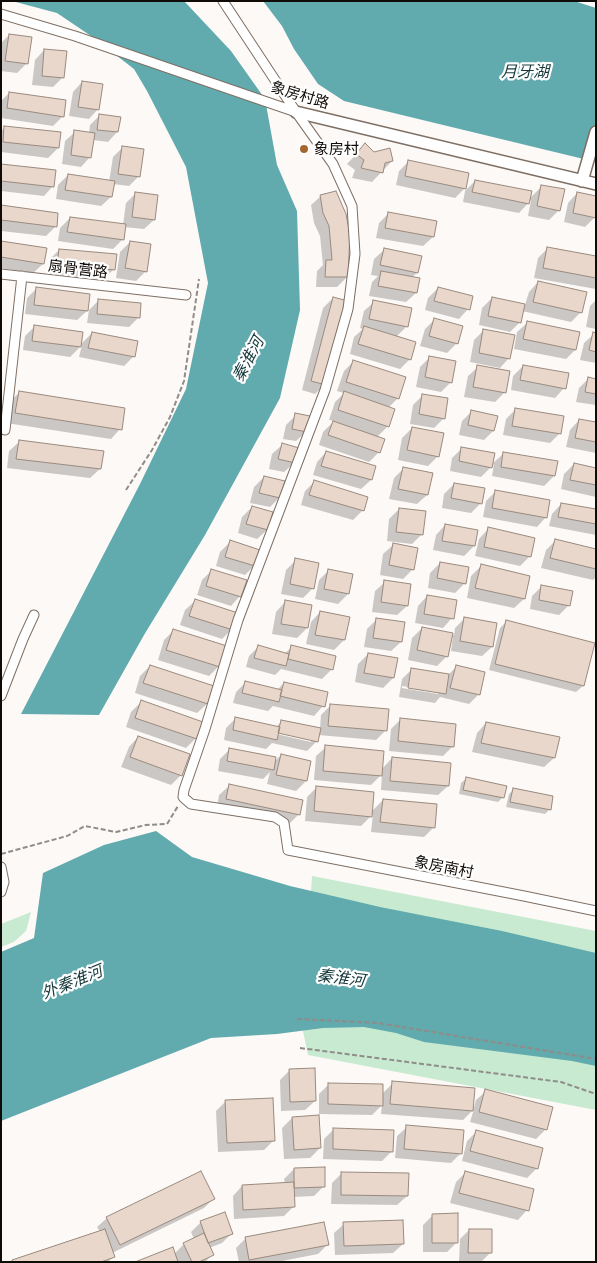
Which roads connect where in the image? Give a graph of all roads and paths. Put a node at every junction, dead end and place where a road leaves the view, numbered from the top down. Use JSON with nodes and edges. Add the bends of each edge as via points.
{"nodes":[{"id":1,"x":223,"y":1,"type":"edge"},
{"id":2,"x":1,"y":14,"type":"edge"},
{"id":3,"x":296,"y":112,"type":"junction"},
{"id":4,"x":596,"y":132,"type":"edge"},
{"id":5,"x":582,"y":181,"type":"junction"},
{"id":6,"x":596,"y":184,"type":"edge"},
{"id":7,"x":1,"y":274,"type":"edge"},
{"id":8,"x":22,"y":276,"type":"junction"},
{"id":9,"x":199,"y":279,"type":"dead end"},
{"id":10,"x":186,"y":295,"type":"dead end"},
{"id":11,"x":5,"y":430,"type":"dead end"},
{"id":12,"x":126,"y":490,"type":"dead end"},
{"id":13,"x":34,"y":615,"type":"dead end"},
{"id":14,"x":1,"y":696,"type":"edge"},
{"id":15,"x":183,"y":797,"type":"junction"},
{"id":16,"x":1,"y":854,"type":"edge"},
{"id":17,"x":1,"y":867,"type":"edge"},
{"id":18,"x":1,"y":892,"type":"edge"},
{"id":19,"x":596,"y":911,"type":"edge"},
{"id":20,"x":297,"y":1019,"type":"dead end"},
{"id":21,"x":300,"y":1048,"type":"dead end"},
{"id":22,"x":596,"y":1059,"type":"edge"},
{"id":23,"x":596,"y":1094,"type":"edge"}],
"edges":[{"from":1,"to":3,"type":"street"},
{"from":2,"to":3,"type":"street","name":"象房村路"},
{"from":3,"to":5,"type":"street","name":"象房村路"},
{"from":3,"to":15,"type":"street","via":[[333,164],[352,206],[355,254],[348,309],[325,390],[238,620]]},
{"from":4,"to":5,"type":"street"},
{"from":5,"to":6,"type":"street","name":"象房村路"},
{"from":7,"to":8,"type":"street","name":"扇骨营路"},
{"from":8,"to":10,"type":"street","name":"扇骨营路"},
{"from":8,"to":11,"type":"street"},
{"from":9,"to":12,"type":"path","via":[[184,381],[170,417]]},
{"from":13,"to":14,"type":"street"},
{"from":15,"to":16,"type":"path","via":[[167,824],[116,832],[85,826],[67,836]]},
{"from":15,"to":19,"type":"street","name":"象房南村","via":[[192,804],[275,817],[284,823],[288,850]]},
{"from":17,"to":18,"type":"street","via":[[4,882]]},
{"from":20,"to":22,"type":"path","via":[[378,1023]]},
{"from":21,"to":23,"type":"path","via":[[561,1082]]}]}
